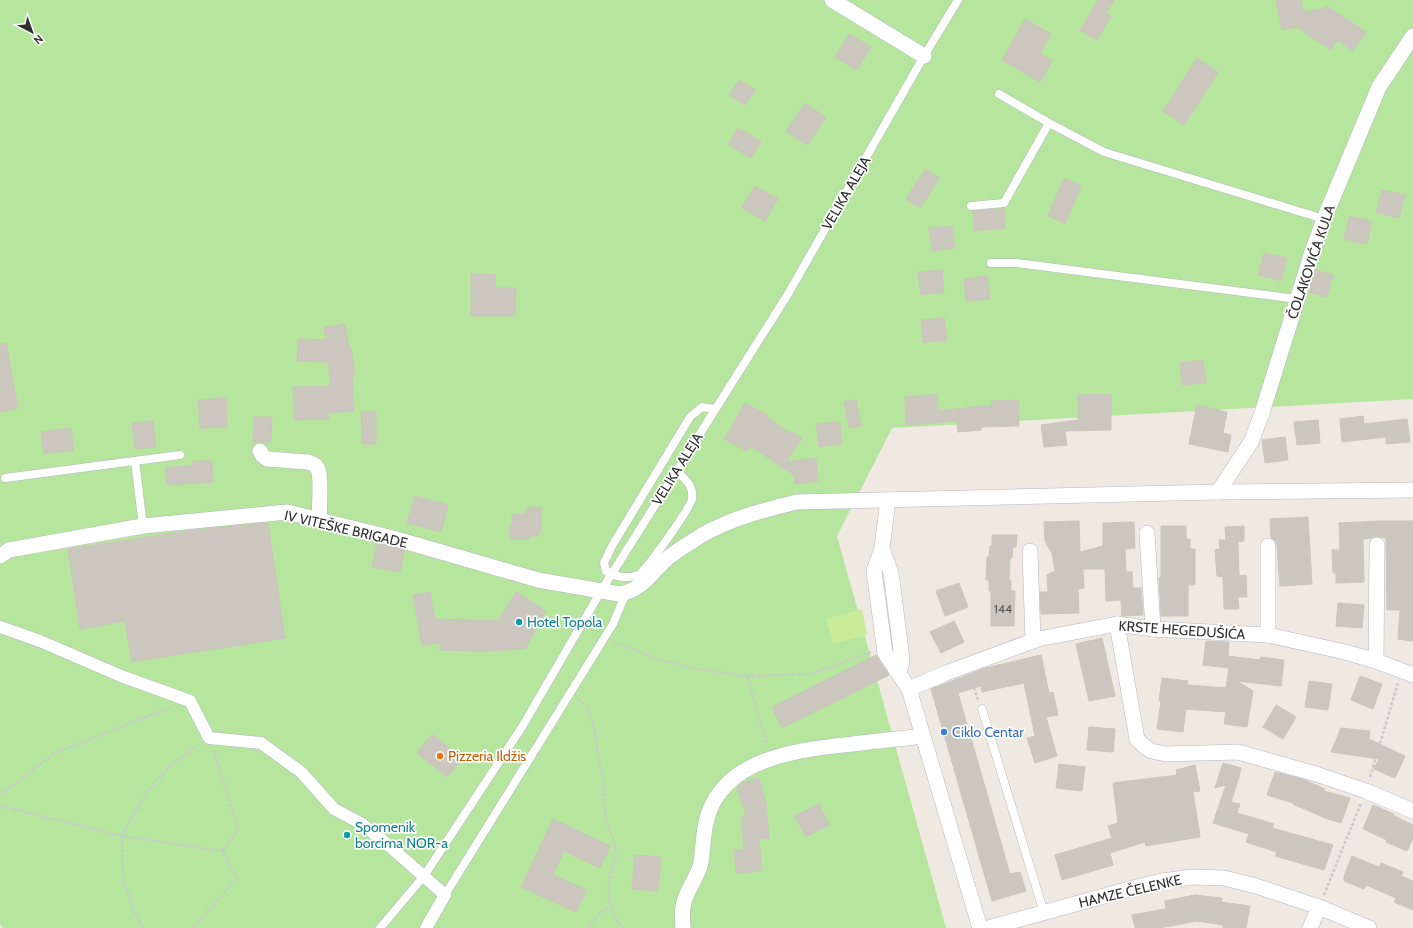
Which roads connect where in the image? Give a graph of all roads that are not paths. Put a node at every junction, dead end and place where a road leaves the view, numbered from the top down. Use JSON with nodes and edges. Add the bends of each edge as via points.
{"nodes":[{"id":1,"x":832,"y":0,"type":"edge"},
{"id":2,"x":958,"y":0,"type":"edge"},
{"id":3,"x":1413,"y":36,"type":"edge"},
{"id":4,"x":924,"y":56,"type":"junction"},
{"id":5,"x":1000,"y":94,"type":"dead end"},
{"id":6,"x":1049,"y":123,"type":"junction"},
{"id":7,"x":971,"y":206,"type":"dead end"},
{"id":8,"x":1324,"y":219,"type":"junction"},
{"id":9,"x":991,"y":263,"type":"dead end"},
{"id":10,"x":1298,"y":299,"type":"junction"},
{"id":11,"x":715,"y":409,"type":"junction"},
{"id":12,"x":260,"y":451,"type":"dead end"},
{"id":13,"x":180,"y":455,"type":"dead end"},
{"id":14,"x":135,"y":461,"type":"junction"},
{"id":15,"x":677,"y":471,"type":"junction"},
{"id":16,"x":5,"y":478,"type":"dead end"},
{"id":17,"x":1413,"y":490,"type":"edge"},
{"id":18,"x":1218,"y":492,"type":"junction"},
{"id":19,"x":888,"y":500,"type":"junction"},
{"id":20,"x":319,"y":520,"type":"junction"},
{"id":21,"x":143,"y":526,"type":"junction"},
{"id":22,"x":1147,"y":533,"type":"dead end"},
{"id":23,"x":1268,"y":546,"type":"dead end"},
{"id":24,"x":1377,"y":546,"type":"dead end"},
{"id":25,"x":882,"y":548,"type":"junction"},
{"id":26,"x":1030,"y":551,"type":"dead end"},
{"id":27,"x":0,"y":556,"type":"edge"},
{"id":28,"x":612,"y":574,"type":"junction"},
{"id":29,"x":601,"y":591,"type":"junction"},
{"id":30,"x":626,"y":593,"type":"junction"},
{"id":31,"x":1117,"y":624,"type":"junction"},
{"id":32,"x":0,"y":627,"type":"edge"},
{"id":33,"x":1153,"y":629,"type":"junction"},
{"id":34,"x":1268,"y":635,"type":"junction"},
{"id":35,"x":1033,"y":641,"type":"junction"},
{"id":36,"x":1376,"y":661,"type":"junction"},
{"id":37,"x":899,"y":674,"type":"junction"},
{"id":38,"x":1413,"y":675,"type":"edge"},
{"id":39,"x":908,"y":689,"type":"junction"},
{"id":40,"x":982,"y":709,"type":"road end"},
{"id":41,"x":922,"y":736,"type":"junction"},
{"id":42,"x":1413,"y":811,"type":"edge"},
{"id":43,"x":424,"y":876,"type":"junction"},
{"id":44,"x":445,"y":895,"type":"junction"},
{"id":45,"x":1319,"y":907,"type":"junction"},
{"id":46,"x":1035,"y":919,"type":"edge"},
{"id":47,"x":380,"y":928,"type":"edge"},
{"id":48,"x":426,"y":928,"type":"edge"},
{"id":49,"x":683,"y":928,"type":"edge"},
{"id":50,"x":980,"y":928,"type":"edge"},
{"id":51,"x":988,"y":928,"type":"edge"},
{"id":52,"x":1310,"y":928,"type":"edge"},
{"id":53,"x":1369,"y":928,"type":"edge"}],
"edges":[{"from":1,"to":4,"type":"street"},
{"from":2,"to":4,"type":"lane","name":"VELIKA ALEJA"},
{"from":3,"to":8,"type":"street","name":"ČOLAKOVIĆA KULA","via":[[1380,87]]},
{"from":4,"to":11,"type":"lane","name":"VELIKA ALEJA","via":[[788,294]]},
{"from":5,"to":6,"type":"lane"},
{"from":6,"to":7,"type":"lane","via":[[1004,203]]},
{"from":6,"to":8,"type":"lane","via":[[1104,152]]},
{"from":8,"to":10,"type":"street","name":"ČOLAKOVIĆA KULA"},
{"from":9,"to":10,"type":"lane","via":[[1016,263]]},
{"from":10,"to":18,"type":"street","name":"ČOLAKOVIĆA KULA","via":[[1251,442]]},
{"from":11,"to":15,"type":"lane","name":"VELIKA ALEJA"},
{"from":11,"to":28,"type":"lane","via":[[702,407],[690,417],[612,546],[604,563],[606,571]]},
{"from":12,"to":20,"type":"street","via":[[267,459],[314,464],[319,477]]},
{"from":13,"to":14,"type":"lane"},
{"from":14,"to":16,"type":"lane"},
{"from":14,"to":21,"type":"lane"},
{"from":15,"to":28,"type":"lane","name":"VELIKA ALEJA"},
{"from":15,"to":28,"type":"lane","via":[[691,486],[692,500],[678,523],[640,574],[624,578]]},
{"from":17,"to":18,"type":"street","name":"IV VITEŠKE BRIGADE"},
{"from":18,"to":19,"type":"street","name":"IV VITEŠKE BRIGADE"},
{"from":19,"to":25,"type":"street"},
{"from":19,"to":30,"type":"street","name":"IV VITEŠKE BRIGADE","via":[[797,502],[745,515],[703,535],[669,558],[640,586]]},
{"from":20,"to":21,"type":"street","name":"IV VITEŠKE BRIGADE","via":[[286,512]]},
{"from":20,"to":29,"type":"street","name":"IV VITEŠKE BRIGADE","via":[[393,538],[538,580]]},
{"from":21,"to":27,"type":"street","name":"IV VITEŠKE BRIGADE","via":[[9,550]]},
{"from":22,"to":33,"type":"street"},
{"from":23,"to":34,"type":"street"},
{"from":24,"to":36,"type":"street"},
{"from":25,"to":37,"type":"street","via":[[891,573],[902,661]]},
{"from":25,"to":37,"type":"street","via":[[874,571],[885,653]]},
{"from":26,"to":35,"type":"street"},
{"from":28,"to":29,"type":"lane","name":"VELIKA ALEJA"},
{"from":29,"to":30,"type":"street","name":"IV VITEŠKE BRIGADE"},
{"from":29,"to":43,"type":"lane","name":"VELIKA ALEJA","via":[[522,727]]},
{"from":30,"to":44,"type":"lane","via":[[613,624]]},
{"from":31,"to":33,"type":"street","name":"KRSTE HEGEDUŠIĆA"},
{"from":31,"to":35,"type":"street","name":"KRSTE HEGEDUŠIĆA"},
{"from":31,"to":42,"type":"street","via":[[1137,738],[1151,751],[1166,754],[1238,752],[1316,774]]},
{"from":32,"to":43,"type":"street","via":[[190,701],[209,738],[261,743],[301,772],[334,809],[362,824]]},
{"from":33,"to":34,"type":"street","name":"KRSTE HEGEDUŠIĆA"},
{"from":34,"to":36,"type":"street","name":"KRSTE HEGEDUŠIĆA"},
{"from":35,"to":39,"type":"street","name":"KRSTE HEGEDUŠIĆA"},
{"from":36,"to":38,"type":"street","name":"KRSTE HEGEDUŠIĆA"},
{"from":37,"to":39,"type":"street"},
{"from":39,"to":41,"type":"street"},
{"from":40,"to":46,"type":"lane"},
{"from":41,"to":49,"type":"street","via":[[810,748],[766,760],[746,769],[728,783],[713,802],[706,820],[701,864],[681,912]]},
{"from":41,"to":50,"type":"street"},
{"from":43,"to":44,"type":"street"},
{"from":43,"to":47,"type":"lane","name":"VELIKA ALEJA"},
{"from":44,"to":48,"type":"street"},
{"from":45,"to":46,"type":"street","name":"HAMZE ČELENKE","via":[[1224,878],[1192,877],[1141,886]]},
{"from":45,"to":52,"type":"street"},
{"from":45,"to":53,"type":"street","name":"HAMZE ČELENKE"},
{"from":46,"to":51,"type":"street","name":"HAMZE ČELENKE"}]}
